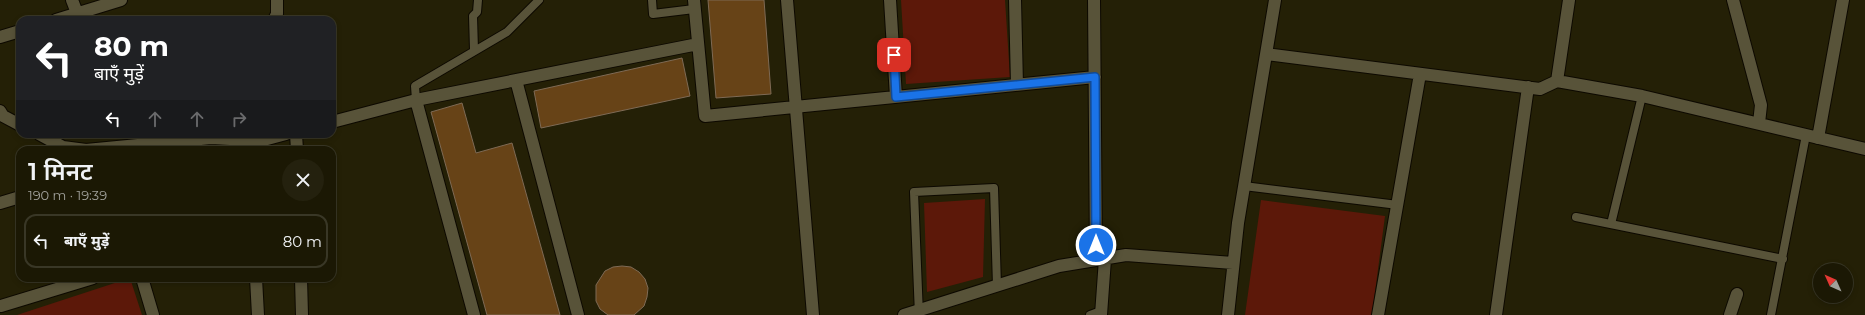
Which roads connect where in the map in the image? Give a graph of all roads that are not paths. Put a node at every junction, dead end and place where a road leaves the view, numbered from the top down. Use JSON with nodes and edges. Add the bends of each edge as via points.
{"nodes":[{"id":1,"x":72,"y":0,"type":"edge"},
{"id":2,"x":121,"y":0,"type":"edge"},
{"id":3,"x":277,"y":0,"type":"edge"},
{"id":4,"x":478,"y":0,"type":"edge"},
{"id":5,"x":539,"y":0,"type":"edge"},
{"id":6,"x":652,"y":0,"type":"edge"},
{"id":7,"x":787,"y":0,"type":"edge"},
{"id":8,"x":890,"y":0,"type":"edge"},
{"id":9,"x":1015,"y":0,"type":"edge"},
{"id":10,"x":1094,"y":0,"type":"edge"},
{"id":11,"x":1275,"y":0,"type":"edge"},
{"id":12,"x":1569,"y":0,"type":"edge"},
{"id":13,"x":1733,"y":0,"type":"edge"},
{"id":14,"x":1843,"y":0,"type":"edge"},
{"id":15,"x":694,"y":4,"type":"edge"},
{"id":16,"x":77,"y":14,"type":"junction"},
{"id":17,"x":70,"y":16,"type":"edge"},
{"id":18,"x":276,"y":16,"type":"edge"},
{"id":19,"x":16,"y":32,"type":"edge"},
{"id":20,"x":0,"y":37,"type":"edge"},
{"id":21,"x":698,"y":44,"type":"junction"},
{"id":22,"x":474,"y":50,"type":"junction"},
{"id":23,"x":1266,"y":54,"type":"junction"},
{"id":24,"x":1420,"y":74,"type":"junction"},
{"id":25,"x":1095,"y":77,"type":"junction"},
{"id":26,"x":516,"y":80,"type":"junction"},
{"id":27,"x":1557,"y":81,"type":"junction"},
{"id":28,"x":1017,"y":85,"type":"junction"},
{"id":29,"x":1528,"y":88,"type":"junction"},
{"id":30,"x":1642,"y":96,"type":"junction"},
{"id":31,"x":896,"y":97,"type":"junction"},
{"id":32,"x":416,"y":100,"type":"junction"},
{"id":33,"x":796,"y":107,"type":"junction"},
{"id":34,"x":0,"y":111,"type":"edge"},
{"id":35,"x":336,"y":121,"type":"edge"},
{"id":36,"x":16,"y":123,"type":"edge"},
{"id":37,"x":1759,"y":123,"type":"junction"},
{"id":38,"x":1806,"y":135,"type":"junction"},
{"id":39,"x":46,"y":138,"type":"edge"},
{"id":40,"x":193,"y":138,"type":"edge"},
{"id":41,"x":224,"y":138,"type":"edge"},
{"id":42,"x":274,"y":138,"type":"edge"},
{"id":43,"x":1818,"y":138,"type":"junction"},
{"id":44,"x":61,"y":146,"type":"edge"},
{"id":45,"x":122,"y":146,"type":"edge"},
{"id":46,"x":246,"y":146,"type":"edge"},
{"id":47,"x":251,"y":146,"type":"edge"},
{"id":48,"x":1865,"y":149,"type":"edge"},
{"id":49,"x":1244,"y":186,"type":"junction"},
{"id":50,"x":16,"y":198,"type":"edge"},
{"id":51,"x":0,"y":203,"type":"edge"},
{"id":52,"x":1398,"y":205,"type":"junction"},
{"id":53,"x":1576,"y":217,"type":"dead end"},
{"id":54,"x":1611,"y":224,"type":"junction"},
{"id":55,"x":1782,"y":259,"type":"junction"},
{"id":56,"x":1100,"y":260,"type":"junction"},
{"id":57,"x":1233,"y":263,"type":"junction"},
{"id":58,"x":80,"y":282,"type":"edge"},
{"id":59,"x":143,"y":282,"type":"edge"},
{"id":60,"x":256,"y":282,"type":"edge"},
{"id":61,"x":301,"y":282,"type":"edge"},
{"id":62,"x":997,"y":286,"type":"junction"},
{"id":63,"x":1737,"y":294,"type":"dead end"},
{"id":64,"x":2,"y":307,"type":"edge"},
{"id":65,"x":919,"y":313,"type":"edge"},
{"id":66,"x":1098,"y":314,"type":"edge"},
{"id":67,"x":153,"y":315,"type":"edge"},
{"id":68,"x":258,"y":315,"type":"edge"},
{"id":69,"x":302,"y":315,"type":"edge"},
{"id":70,"x":474,"y":315,"type":"edge"},
{"id":71,"x":578,"y":315,"type":"edge"},
{"id":72,"x":813,"y":315,"type":"edge"},
{"id":73,"x":904,"y":315,"type":"edge"},
{"id":74,"x":1228,"y":315,"type":"edge"},
{"id":75,"x":1378,"y":315,"type":"edge"},
{"id":76,"x":1496,"y":315,"type":"edge"},
{"id":77,"x":1730,"y":315,"type":"edge"},
{"id":78,"x":1771,"y":315,"type":"edge"}],
"edges":[{"from":1,"to":16,"type":"street"},
{"from":2,"to":16,"type":"street"},
{"from":3,"to":18,"type":"street"},
{"from":4,"to":22,"type":"lane","via":[[477,12],[473,16]]},
{"from":5,"to":22,"type":"lane","via":[[507,32]]},
{"from":6,"to":15,"type":"lane","via":[[653,14]]},
{"from":7,"to":33,"type":"street"},
{"from":8,"to":31,"type":"street"},
{"from":9,"to":28,"type":"street"},
{"from":10,"to":25,"type":"street"},
{"from":11,"to":23,"type":"street"},
{"from":12,"to":27,"type":"street"},
{"from":13,"to":37,"type":"street","via":[[1761,104]]},
{"from":14,"to":43,"type":"street"},
{"from":15,"to":21,"type":"street"},
{"from":16,"to":17,"type":"street"},
{"from":19,"to":20,"type":"street"},
{"from":21,"to":26,"type":"street"},
{"from":21,"to":33,"type":"street","via":[[705,116]]},
{"from":22,"to":32,"type":"lane","via":[[415,86]]},
{"from":23,"to":24,"type":"street"},
{"from":23,"to":49,"type":"street"},
{"from":24,"to":29,"type":"street"},
{"from":24,"to":52,"type":"street"},
{"from":25,"to":28,"type":"street"},
{"from":25,"to":56,"type":"street"},
{"from":26,"to":32,"type":"street"},
{"from":26,"to":71,"type":"street"},
{"from":27,"to":29,"type":"street","via":[[1540,89]]},
{"from":27,"to":30,"type":"street"},
{"from":28,"to":31,"type":"street"},
{"from":29,"to":76,"type":"street"},
{"from":30,"to":37,"type":"street"},
{"from":30,"to":54,"type":"lane"},
{"from":31,"to":33,"type":"street"},
{"from":32,"to":35,"type":"street"},
{"from":32,"to":70,"type":"street"},
{"from":33,"to":72,"type":"street"},
{"from":34,"to":36,"type":"street","via":[[3,116]]},
{"from":37,"to":38,"type":"street"},
{"from":38,"to":43,"type":"street"},
{"from":38,"to":55,"type":"lane"},
{"from":39,"to":44,"type":"street"},
{"from":40,"to":45,"type":"street"},
{"from":41,"to":46,"type":"street"},
{"from":42,"to":47,"type":"street"},
{"from":43,"to":48,"type":"street"},
{"from":49,"to":52,"type":"lane"},
{"from":49,"to":57,"type":"street"},
{"from":50,"to":51,"type":"street"},
{"from":52,"to":75,"type":"street"},
{"from":53,"to":54,"type":"lane"},
{"from":54,"to":55,"type":"lane"},
{"from":55,"to":78,"type":"lane"},
{"from":56,"to":57,"type":"street","via":[[1126,256]]},
{"from":56,"to":62,"type":"street","via":[[1059,266]]},
{"from":56,"to":66,"type":"street"},
{"from":57,"to":74,"type":"street"},
{"from":58,"to":64,"type":"street"},
{"from":59,"to":67,"type":"street"},
{"from":60,"to":68,"type":"street"},
{"from":61,"to":69,"type":"street"},
{"from":62,"to":65,"type":"street"},
{"from":62,"to":65,"type":"lane","via":[[994,188],[914,192]]},
{"from":63,"to":77,"type":"street"},
{"from":65,"to":73,"type":"street"}]}
